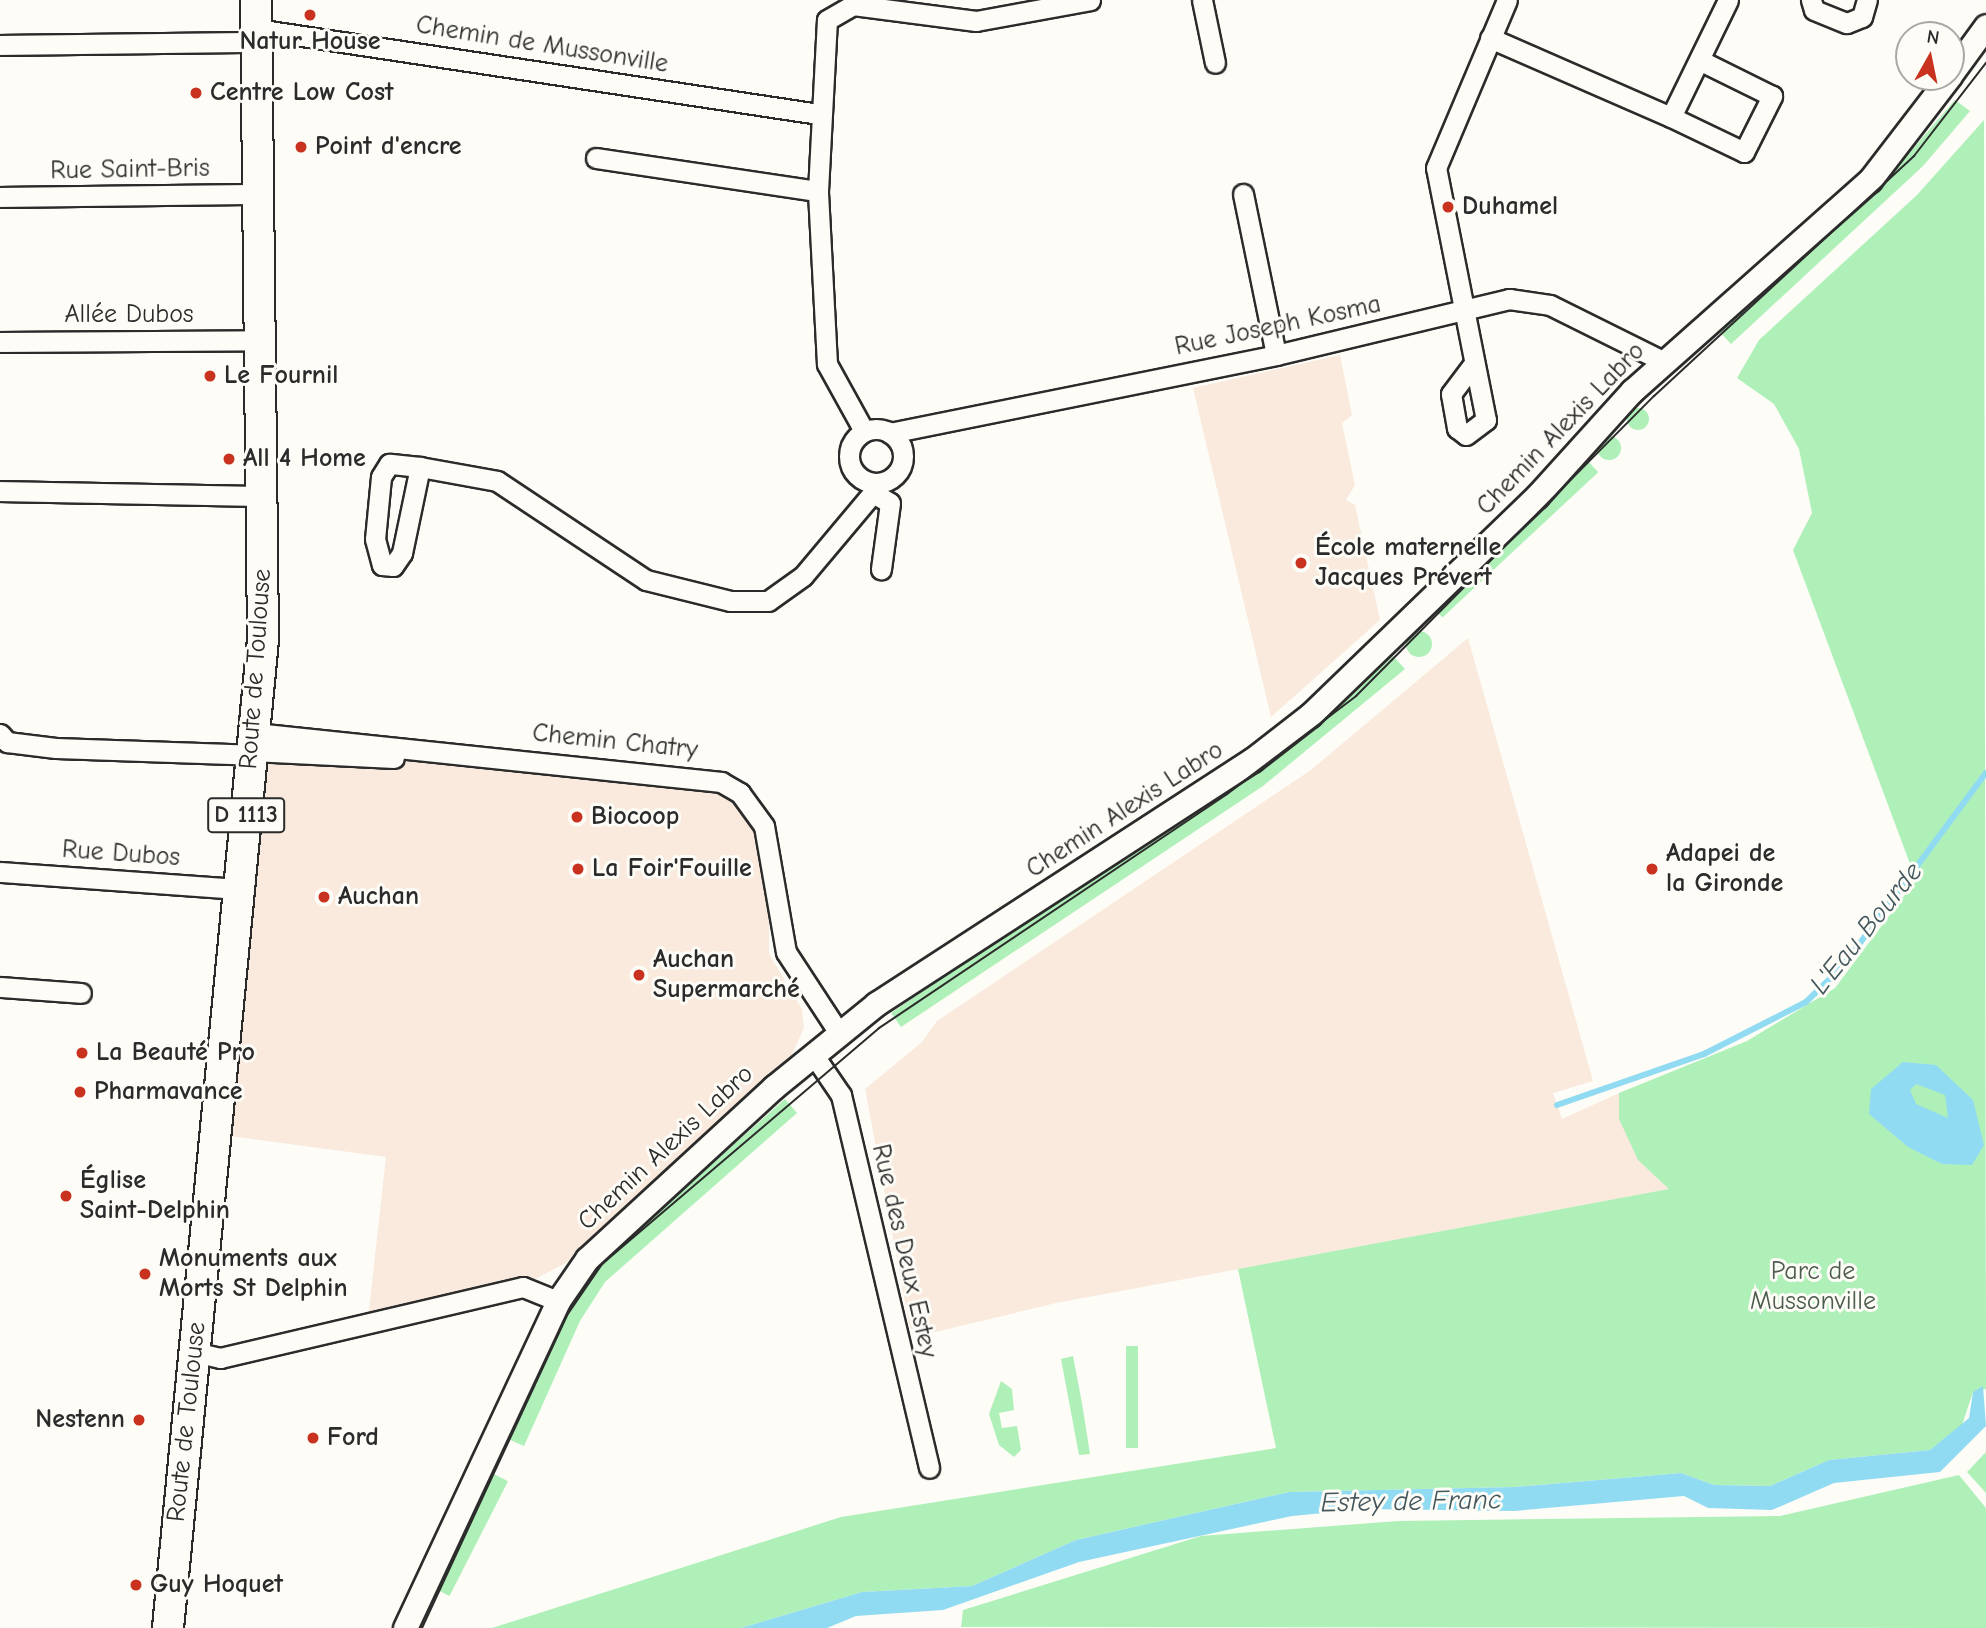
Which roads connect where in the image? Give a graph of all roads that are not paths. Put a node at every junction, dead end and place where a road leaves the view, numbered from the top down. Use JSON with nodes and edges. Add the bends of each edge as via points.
{"nodes":[{"id":1,"x":1090,"y":0,"type":"edge"},
{"id":2,"x":1202,"y":0,"type":"edge"},
{"id":3,"x":1507,"y":0,"type":"edge"},
{"id":4,"x":1728,"y":0,"type":"edge"},
{"id":5,"x":1811,"y":0,"type":"edge"},
{"id":6,"x":1867,"y":0,"type":"edge"},
{"id":7,"x":256,"y":23,"type":"edge"},
{"id":8,"x":1986,"y":26,"type":"edge"},
{"id":9,"x":1490,"y":38,"type":"junction"},
{"id":10,"x":0,"y":45,"type":"edge"},
{"id":11,"x":1965,"y":55,"type":"edge"},
{"id":12,"x":1699,"y":60,"type":"junction"},
{"id":13,"x":1215,"y":63,"type":"dead end"},
{"id":14,"x":1938,"y":91,"type":"edge"},
{"id":15,"x":819,"y":114,"type":"junction"},
{"id":16,"x":1671,"y":117,"type":"junction"},
{"id":17,"x":596,"y":158,"type":"dead end"},
{"id":18,"x":818,"y":191,"type":"junction"},
{"id":19,"x":260,"y":194,"type":"junction"},
{"id":20,"x":1243,"y":194,"type":"dead end"},
{"id":21,"x":0,"y":197,"type":"edge"},
{"id":22,"x":1462,"y":313,"type":"junction"},
{"id":23,"x":259,"y":340,"type":"junction"},
{"id":24,"x":0,"y":342,"type":"edge"},
{"id":25,"x":1276,"y":355,"type":"junction"},
{"id":26,"x":1665,"y":362,"type":"junction"},
{"id":27,"x":1472,"y":366,"type":"dead end"},
{"id":28,"x":864,"y":431,"type":"junction"},
{"id":29,"x":890,"y":433,"type":"junction"},
{"id":30,"x":420,"y":467,"type":"junction"},
{"id":31,"x":878,"y":489,"type":"junction"},
{"id":32,"x":0,"y":491,"type":"edge"},
{"id":33,"x":262,"y":496,"type":"junction"},
{"id":34,"x":881,"y":569,"type":"dead end"},
{"id":35,"x":0,"y":734,"type":"edge"},
{"id":36,"x":253,"y":746,"type":"junction"},
{"id":37,"x":0,"y":872,"type":"edge"},
{"id":38,"x":239,"y":889,"type":"junction"},
{"id":39,"x":0,"y":987,"type":"edge"},
{"id":40,"x":81,"y":993,"type":"dead end"},
{"id":41,"x":839,"y":1033,"type":"junction"},
{"id":42,"x":813,"y":1054,"type":"junction"},
{"id":43,"x":558,"y":1301,"type":"junction"},
{"id":44,"x":194,"y":1352,"type":"junction"},
{"id":45,"x":929,"y":1468,"type":"dead end"},
{"id":46,"x":168,"y":1628,"type":"edge"},
{"id":47,"x":405,"y":1628,"type":"edge"}],
"edges":[{"from":1,"to":15,"type":"street","via":[[976,21],[853,5],[835,9],[827,20]]},
{"from":2,"to":13,"type":"street"},
{"from":3,"to":9,"type":"street"},
{"from":4,"to":12,"type":"street"},
{"from":5,"to":6,"type":"street","via":[[1814,10],[1847,23],[1862,17]]},
{"from":7,"to":10,"type":"street","name":"Chemin de Mussonville"},
{"from":7,"to":15,"type":"street","name":"Chemin de Mussonville"},
{"from":7,"to":19,"type":"main road","name":"Route de Toulouse","number":"D 1113"},
{"from":8,"to":11,"type":"street","name":"Chemin Alexis Labro"},
{"from":9,"to":16,"type":"street"},
{"from":9,"to":22,"type":"street","via":[[1436,168]]},
{"from":12,"to":16,"type":"street"},
{"from":12,"to":16,"type":"street","via":[[1772,96],[1744,152]]},
{"from":14,"to":26,"type":"street","name":"Chemin Alexis Labro","via":[[1870,180]]},
{"from":15,"to":18,"type":"street"},
{"from":17,"to":18,"type":"street"},
{"from":18,"to":28,"type":"street","via":[[827,364]]},
{"from":19,"to":21,"type":"street","name":"Rue Saint-Bris"},
{"from":19,"to":23,"type":"main road","name":"Route de Toulouse","number":"D 1113"},
{"from":20,"to":25,"type":"street"},
{"from":22,"to":25,"type":"street","name":"Rue Joseph Kosma"},
{"from":22,"to":26,"type":"street","name":"Rue Joseph Kosma","via":[[1531,300]]},
{"from":22,"to":27,"type":"street"},
{"from":23,"to":24,"type":"street","name":"Allée Dubos"},
{"from":23,"to":33,"type":"main road","name":"Route de Toulouse","number":"D 1113"},
{"from":25,"to":29,"type":"street","name":"Rue Joseph Kosma"},
{"from":26,"to":41,"type":"street","name":"Chemin Alexis Labro","via":[[1455,577],[1310,715]]},
{"from":28,"to":29,"type":"street"},
{"from":28,"to":31,"type":"street","via":[[848,450],[849,463],[857,477]]},
{"from":29,"to":31,"type":"street","via":[[903,461]]},
{"from":30,"to":30,"type":"street","via":[[390,464],[381,477],[375,556],[382,565],[393,566],[402,553]]},
{"from":30,"to":31,"type":"street","via":[[497,481],[646,580],[730,601],[768,601],[803,576]]},
{"from":31,"to":34,"type":"street","via":[[890,503]]},
{"from":32,"to":33,"type":"street"},
{"from":33,"to":36,"type":"main road","name":"Route de Toulouse","number":"D 1113","via":[[263,639]]},
{"from":35,"to":36,"type":"street","name":"Chemin Chatry","via":[[7,742],[56,748]]},
{"from":36,"to":38,"type":"main road","name":"Route de Toulouse","number":"D 1113"},
{"from":36,"to":41,"type":"street","name":"Chemin Chatry","via":[[426,753],[695,775],[740,793],[764,826],[786,951]]},
{"from":37,"to":38,"type":"street","name":"Rue Dubos"},
{"from":38,"to":44,"type":"main road","name":"Route de Toulouse","number":"D 1113"},
{"from":39,"to":40,"type":"street"},
{"from":41,"to":42,"type":"street","name":"Chemin Alexis Labro"},
{"from":42,"to":43,"type":"street","name":"Chemin Alexis Labro","via":[[602,1244]]},
{"from":42,"to":45,"type":"street","name":"Rue des Deux Estey","via":[[841,1095]]},
{"from":43,"to":44,"type":"street","via":[[523,1287],[220,1358]]},
{"from":43,"to":47,"type":"street","name":"Chemin Alexis Labro"},
{"from":44,"to":46,"type":"main road","name":"Route de Toulouse","number":"D 1113"}]}
